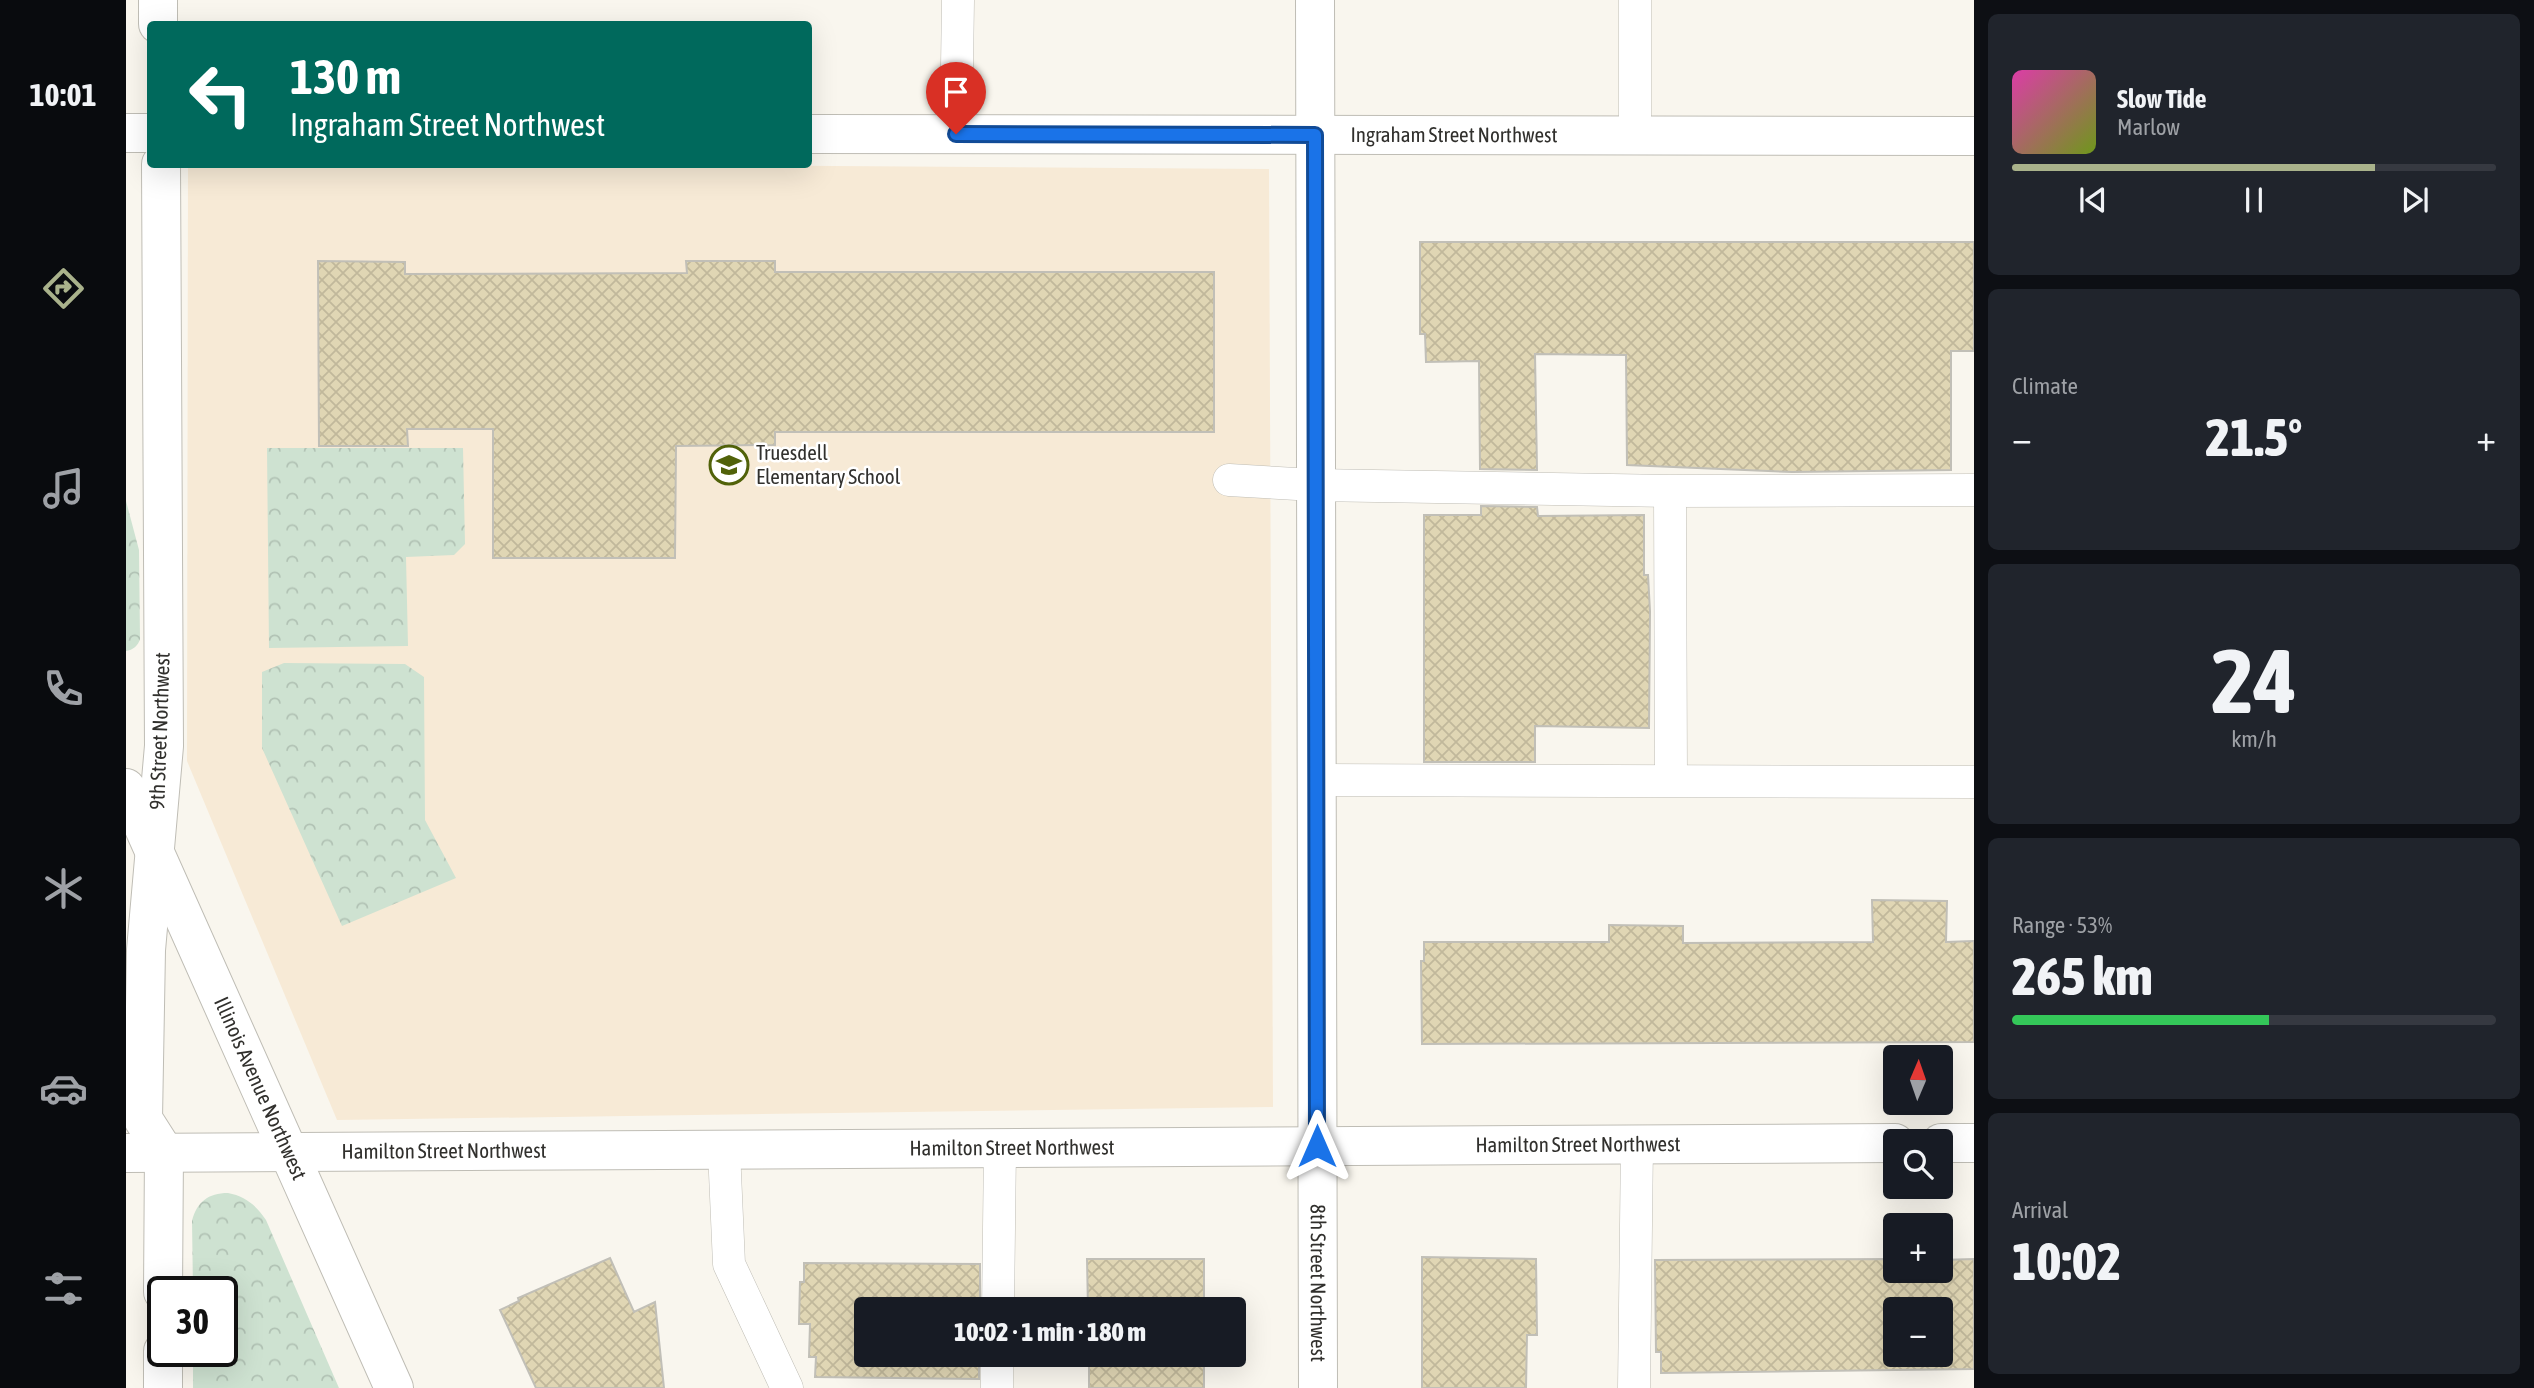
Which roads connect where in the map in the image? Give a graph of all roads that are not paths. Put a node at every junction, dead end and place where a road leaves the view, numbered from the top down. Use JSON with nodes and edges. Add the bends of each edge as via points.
{"nodes":[{"id":1,"x":158,"y":0,"type":"edge"},
{"id":2,"x":958,"y":0,"type":"edge"},
{"id":3,"x":1315,"y":0,"type":"edge"},
{"id":4,"x":1635,"y":0,"type":"edge"},
{"id":5,"x":158,"y":21,"type":"edge"},
{"id":6,"x":126,"y":133,"type":"edge"},
{"id":7,"x":147,"y":133,"type":"edge"},
{"id":8,"x":812,"y":134,"type":"edge"},
{"id":9,"x":956,"y":134,"type":"junction"},
{"id":10,"x":1315,"y":135,"type":"junction"},
{"id":11,"x":1635,"y":135,"type":"junction"},
{"id":12,"x":1974,"y":136,"type":"edge"},
{"id":13,"x":162,"y":168,"type":"edge"},
{"id":14,"x":1229,"y":480,"type":"dead end"},
{"id":15,"x":1314,"y":485,"type":"junction"},
{"id":16,"x":1974,"y":490,"type":"edge"},
{"id":17,"x":1670,"y":491,"type":"junction"},
{"id":18,"x":1317,"y":780,"type":"junction"},
{"id":19,"x":1671,"y":781,"type":"junction"},
{"id":20,"x":1974,"y":782,"type":"edge"},
{"id":21,"x":126,"y":788,"type":"edge"},
{"id":22,"x":155,"y":852,"type":"junction"},
{"id":23,"x":1883,"y":1143,"type":"edge"},
{"id":24,"x":1953,"y":1143,"type":"edge"},
{"id":25,"x":1974,"y":1143,"type":"edge"},
{"id":26,"x":1637,"y":1144,"type":"junction"},
{"id":27,"x":1317,"y":1146,"type":"junction"},
{"id":28,"x":1000,"y":1148,"type":"junction"},
{"id":29,"x":724,"y":1150,"type":"junction"},
{"id":30,"x":164,"y":1152,"type":"junction"},
{"id":31,"x":289,"y":1152,"type":"junction"},
{"id":32,"x":126,"y":1153,"type":"edge"},
{"id":33,"x":163,"y":1276,"type":"edge"},
{"id":34,"x":998,"y":1297,"type":"edge"},
{"id":35,"x":163,"y":1367,"type":"edge"},
{"id":36,"x":997,"y":1367,"type":"edge"},
{"id":37,"x":163,"y":1388,"type":"edge"},
{"id":38,"x":394,"y":1388,"type":"edge"},
{"id":39,"x":787,"y":1388,"type":"edge"},
{"id":40,"x":996,"y":1388,"type":"edge"},
{"id":41,"x":1318,"y":1388,"type":"edge"},
{"id":42,"x":1634,"y":1388,"type":"edge"}],
"edges":[{"from":1,"to":5,"type":"street"},
{"from":2,"to":9,"type":"lane"},
{"from":3,"to":10,"type":"street","name":"8th Street Northwest"},
{"from":4,"to":11,"type":"lane"},
{"from":6,"to":7,"type":"street"},
{"from":8,"to":9,"type":"street","name":"Ingraham Street Northwest"},
{"from":9,"to":10,"type":"street","name":"Ingraham Street Northwest"},
{"from":10,"to":11,"type":"street","name":"Ingraham Street Northwest"},
{"from":10,"to":15,"type":"street","name":"8th Street Northwest"},
{"from":11,"to":12,"type":"street","name":"Ingraham Street Northwest"},
{"from":13,"to":22,"type":"street","name":"9th Street Northwest","via":[[164,746]]},
{"from":14,"to":15,"type":"lane"},
{"from":15,"to":17,"type":"lane"},
{"from":15,"to":18,"type":"street","name":"8th Street Northwest"},
{"from":16,"to":17,"type":"lane"},
{"from":17,"to":19,"type":"lane"},
{"from":18,"to":19,"type":"lane"},
{"from":18,"to":27,"type":"street","name":"8th Street Northwest"},
{"from":19,"to":20,"type":"lane"},
{"from":21,"to":22,"type":"street","name":"Illinois Avenue Northwest"},
{"from":22,"to":30,"type":"street","name":"9th Street Northwest","via":[[146,950],[143,1119]]},
{"from":22,"to":31,"type":"street","name":"Illinois Avenue Northwest"},
{"from":23,"to":26,"type":"street","name":"Hamilton Street Northwest"},
{"from":24,"to":25,"type":"street"},
{"from":26,"to":27,"type":"street","name":"Hamilton Street Northwest"},
{"from":26,"to":42,"type":"lane"},
{"from":27,"to":28,"type":"street","name":"Hamilton Street Northwest"},
{"from":27,"to":41,"type":"street","name":"8th Street Northwest"},
{"from":28,"to":29,"type":"street","name":"Hamilton Street Northwest"},
{"from":28,"to":34,"type":"lane"},
{"from":29,"to":31,"type":"street","name":"Hamilton Street Northwest"},
{"from":29,"to":39,"type":"lane","via":[[729,1264]]},
{"from":30,"to":31,"type":"street","name":"Hamilton Street Northwest"},
{"from":30,"to":32,"type":"street","name":"Hamilton Street Northwest"},
{"from":30,"to":33,"type":"street"},
{"from":31,"to":38,"type":"street","name":"Illinois Avenue Northwest"},
{"from":35,"to":37,"type":"street"},
{"from":36,"to":40,"type":"lane"}]}
